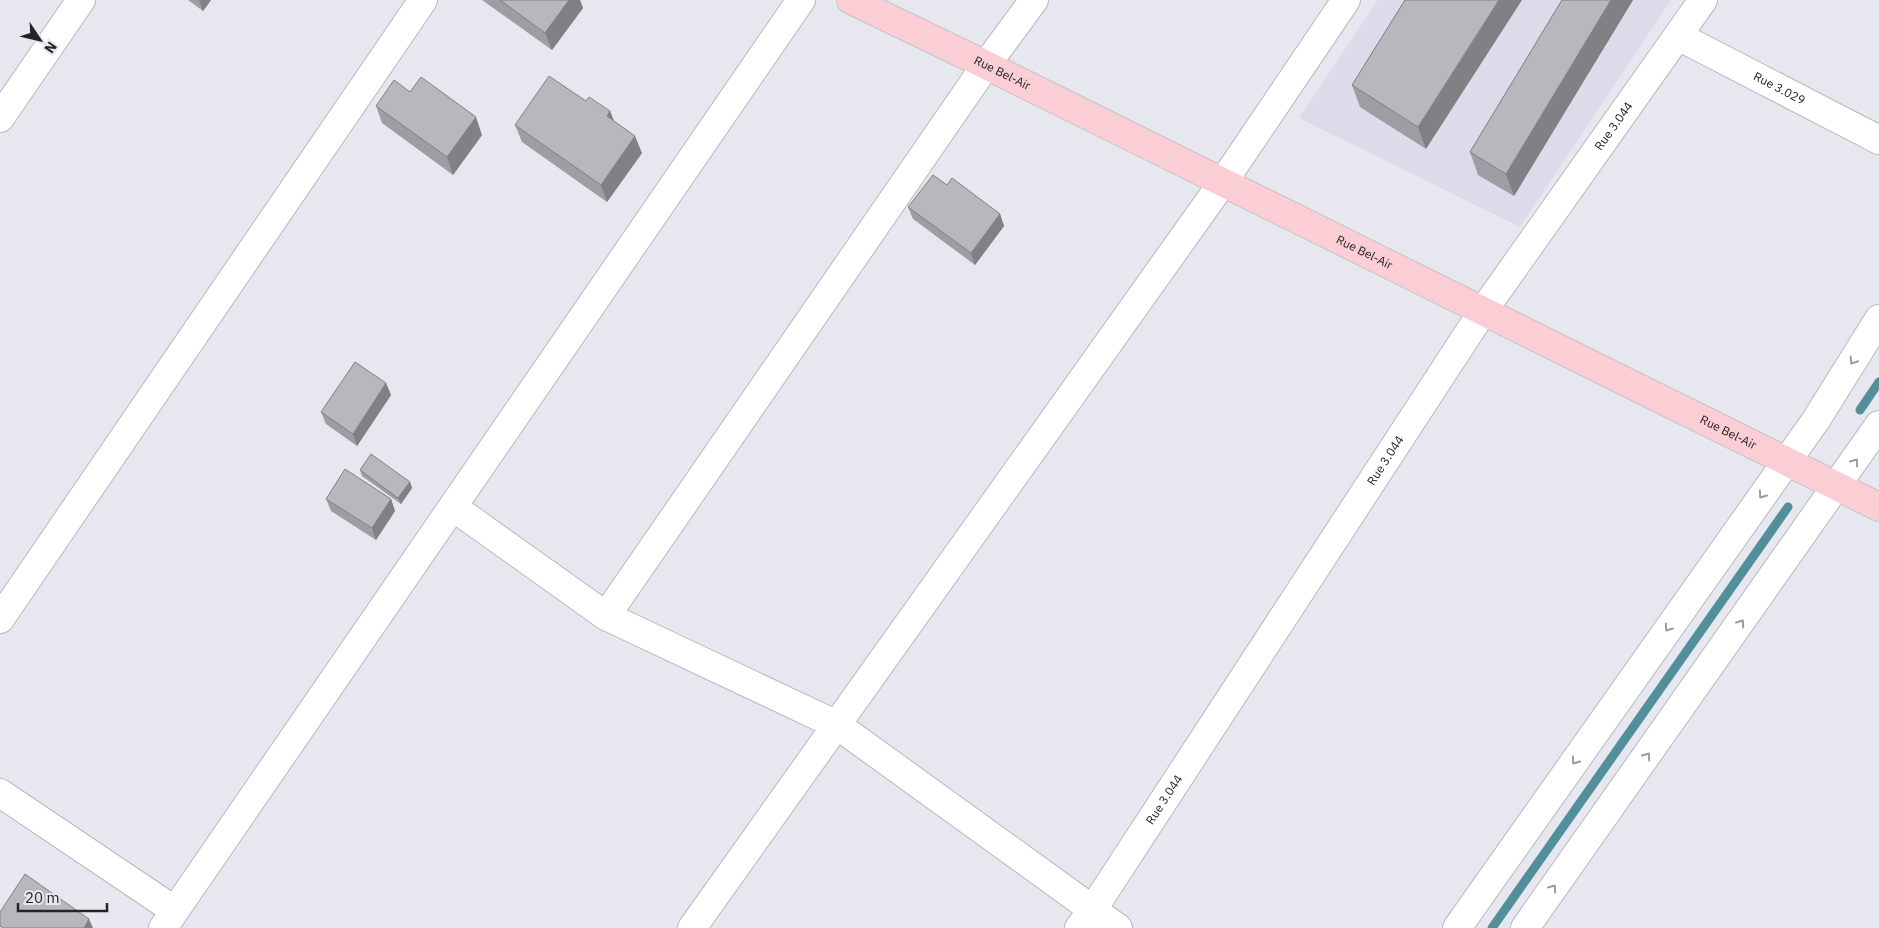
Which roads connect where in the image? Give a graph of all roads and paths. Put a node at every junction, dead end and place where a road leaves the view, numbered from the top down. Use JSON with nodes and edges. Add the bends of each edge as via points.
{"nodes":[{"id":1,"x":81,"y":0,"type":"edge"},
{"id":2,"x":423,"y":0,"type":"edge"},
{"id":3,"x":800,"y":0,"type":"edge"},
{"id":4,"x":850,"y":0,"type":"edge"},
{"id":5,"x":1034,"y":0,"type":"edge"},
{"id":6,"x":1346,"y":0,"type":"edge"},
{"id":7,"x":1703,"y":0,"type":"edge"},
{"id":8,"x":1678,"y":36,"type":"junction"},
{"id":9,"x":986,"y":65,"type":"junction"},
{"id":10,"x":0,"y":118,"type":"edge"},
{"id":11,"x":1879,"y":140,"type":"edge"},
{"id":12,"x":1222,"y":182,"type":"junction"},
{"id":13,"x":1482,"y":311,"type":"junction"},
{"id":14,"x":1879,"y":320,"type":"edge"},
{"id":15,"x":1879,"y":425,"type":"edge"},
{"id":16,"x":1786,"y":461,"type":"junction"},
{"id":17,"x":1837,"y":487,"type":"junction"},
{"id":18,"x":453,"y":507,"type":"junction"},
{"id":19,"x":1879,"y":507,"type":"edge"},
{"id":20,"x":606,"y":616,"type":"junction"},
{"id":21,"x":0,"y":618,"type":"edge"},
{"id":22,"x":837,"y":725,"type":"junction"},
{"id":23,"x":0,"y":793,"type":"edge"},
{"id":24,"x":168,"y":919,"type":"edge"},
{"id":25,"x":1086,"y":919,"type":"edge"},
{"id":26,"x":692,"y":928,"type":"edge"},
{"id":27,"x":1118,"y":928,"type":"edge"},
{"id":28,"x":1457,"y":928,"type":"edge"},
{"id":29,"x":1525,"y":928,"type":"edge"}],
"edges":[{"from":1,"to":10,"type":"street"},
{"from":2,"to":21,"type":"street"},
{"from":3,"to":18,"type":"street"},
{"from":4,"to":9,"type":"main road","name":"Rue Bel-Air"},
{"from":5,"to":9,"type":"street"},
{"from":6,"to":12,"type":"street"},
{"from":7,"to":8,"type":"street","name":"Rue 3.044"},
{"from":8,"to":11,"type":"street","name":"Rue 3.029"},
{"from":8,"to":13,"type":"street","name":"Rue 3.044"},
{"from":9,"to":12,"type":"main road","name":"Rue Bel-Air"},
{"from":9,"to":20,"type":"street"},
{"from":12,"to":13,"type":"main road","name":"Rue Bel-Air"},
{"from":12,"to":22,"type":"street"},
{"from":13,"to":16,"type":"main road","name":"Rue Bel-Air"},
{"from":13,"to":25,"type":"street","name":"Rue 3.044"},
{"from":14,"to":16,"type":"street","one_way":true},
{"from":17,"to":15,"type":"street","one_way":true},
{"from":16,"to":17,"type":"main road","name":"Rue Bel-Air"},
{"from":16,"to":28,"type":"street","one_way":true},
{"from":17,"to":19,"type":"main road","name":"Rue Bel-Air"},
{"from":29,"to":17,"type":"street","one_way":true},
{"from":18,"to":20,"type":"street"},
{"from":18,"to":24,"type":"street"},
{"from":20,"to":22,"type":"street"},
{"from":22,"to":25,"type":"street"},
{"from":22,"to":26,"type":"street"},
{"from":23,"to":24,"type":"street"},
{"from":25,"to":27,"type":"street"}]}
